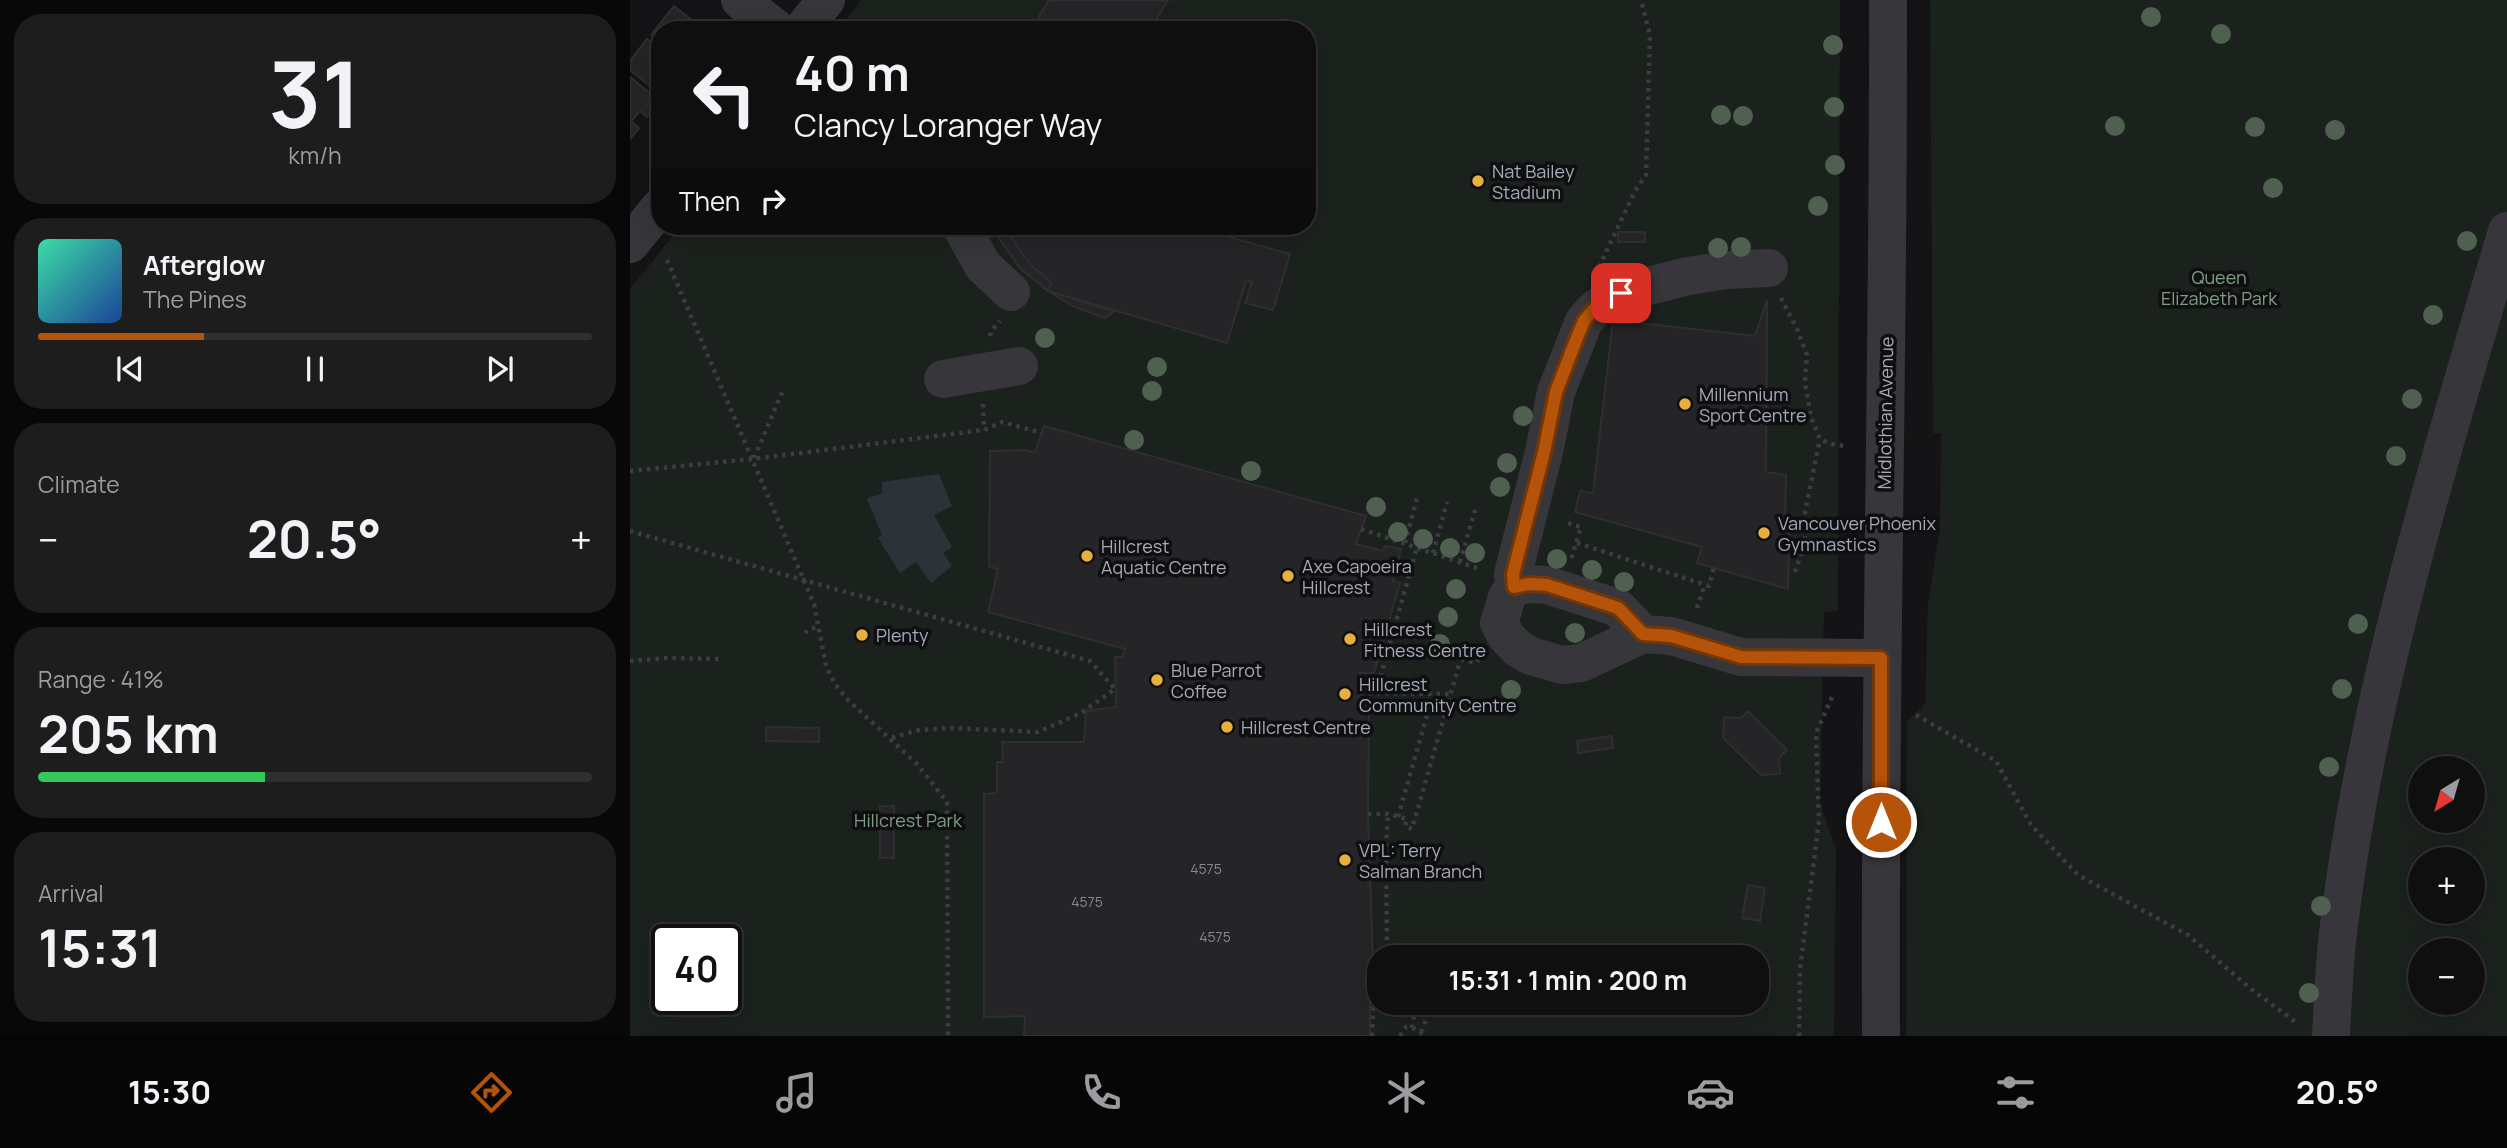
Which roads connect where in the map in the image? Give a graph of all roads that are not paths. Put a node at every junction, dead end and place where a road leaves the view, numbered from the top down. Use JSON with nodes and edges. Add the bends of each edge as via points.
{"nodes":[{"id":1,"x":740,"y":0,"type":"edge"},
{"id":2,"x":1888,"y":0,"type":"edge"},
{"id":3,"x":798,"y":21,"type":"edge"},
{"id":4,"x":651,"y":218,"type":"edge"},
{"id":5,"x":2507,"y":231,"type":"edge"},
{"id":6,"x":966,"y":235,"type":"edge"},
{"id":7,"x":630,"y":244,"type":"edge"},
{"id":8,"x":1774,"y":279,"type":"road end"},
{"id":9,"x":1011,"y":292,"type":"dead end"},
{"id":10,"x":1018,"y":366,"type":"dead end"},
{"id":11,"x":943,"y":379,"type":"dead end"},
{"id":12,"x":1501,"y":579,"type":"junction"},
{"id":13,"x":1643,"y":634,"type":"junction"},
{"id":14,"x":1881,"y":658,"type":"junction"},
{"id":15,"x":2316,"y":1032,"type":"edge"},
{"id":16,"x":1881,"y":1036,"type":"edge"}],
"edges":[{"from":1,"to":3,"type":"street"},
{"from":2,"to":14,"type":"street","name":"Midlothian Avenue"},
{"from":4,"to":7,"type":"street"},
{"from":5,"to":15,"type":"street","via":[[2440,461],[2375,714]]},
{"from":6,"to":9,"type":"street","via":[[983,266]]},
{"from":8,"to":12,"type":"street","via":[[1727,270],[1688,276],[1621,293],[1594,309],[1584,321],[1556,392],[1513,574]]},
{"from":10,"to":11,"type":"street"},
{"from":12,"to":13,"type":"street","via":[[1547,585],[1618,608]]},
{"from":12,"to":13,"type":"street","via":[[1507,597],[1499,623],[1517,648],[1531,656],[1562,665],[1581,663]]},
{"from":13,"to":14,"type":"street","via":[[1671,636],[1741,657]]},
{"from":14,"to":16,"type":"street","name":"Midlothian Avenue"}]}
